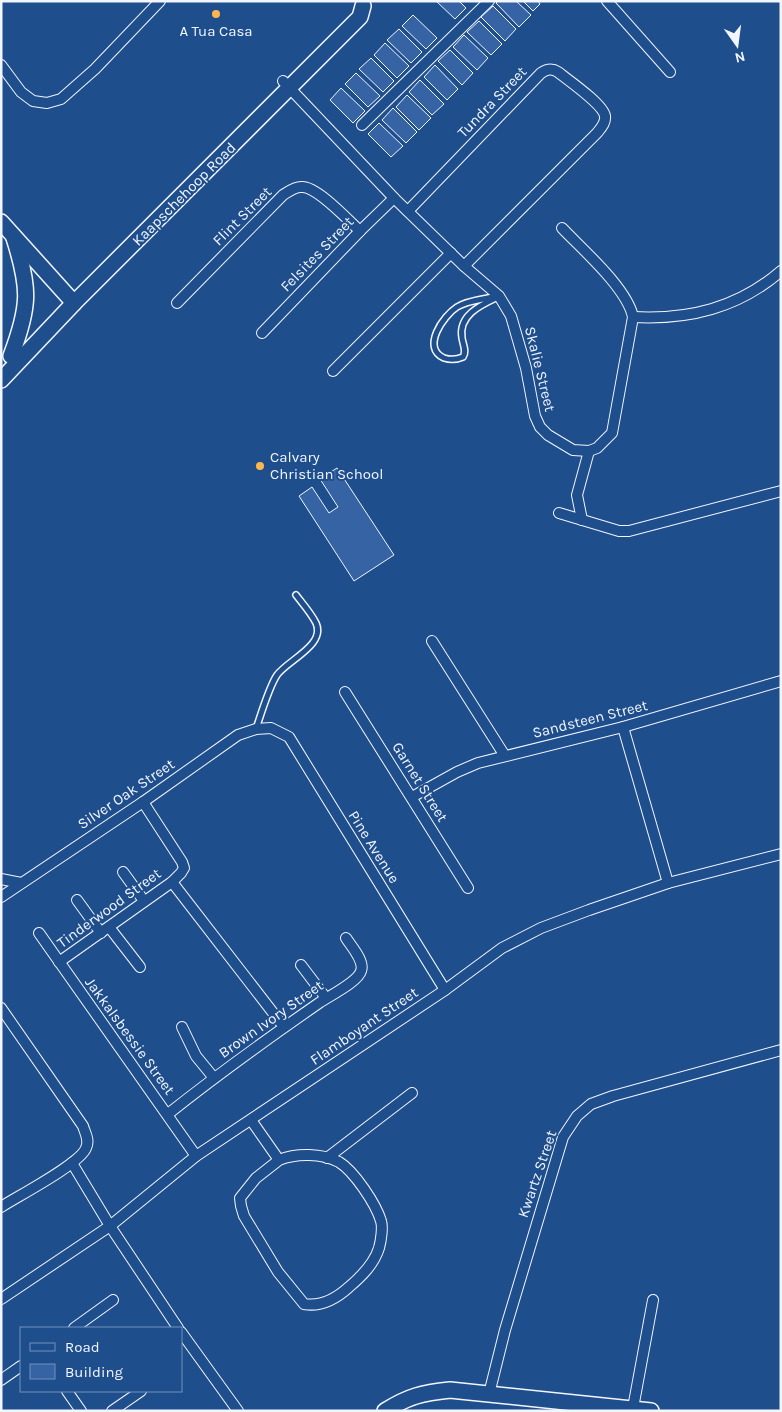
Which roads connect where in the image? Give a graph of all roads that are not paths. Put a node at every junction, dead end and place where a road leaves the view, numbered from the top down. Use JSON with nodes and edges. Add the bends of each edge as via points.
{"nodes":[{"id":1,"x":160,"y":1,"type":"edge"},
{"id":2,"x":489,"y":1,"type":"edge"},
{"id":3,"x":607,"y":1,"type":"edge"},
{"id":4,"x":366,"y":4,"type":"edge"},
{"id":5,"x":1,"y":65,"type":"edge"},
{"id":6,"x":670,"y":72,"type":"dead end"},
{"id":7,"x":286,"y":85,"type":"junction"},
{"id":8,"x":362,"y":125,"type":"dead end"},
{"id":9,"x":394,"y":198,"type":"junction"},
{"id":10,"x":408,"y":212,"type":"junction"},
{"id":11,"x":1,"y":222,"type":"edge"},
{"id":12,"x":562,"y":228,"type":"dead end"},
{"id":13,"x":360,"y":231,"type":"junction"},
{"id":14,"x":14,"y":238,"type":"junction"},
{"id":15,"x":451,"y":253,"type":"junction"},
{"id":16,"x":464,"y":266,"type":"junction"},
{"id":17,"x":781,"y":271,"type":"edge"},
{"id":18,"x":498,"y":296,"type":"junction"},
{"id":19,"x":71,"y":300,"type":"junction"},
{"id":20,"x":178,"y":303,"type":"dead end"},
{"id":21,"x":633,"y":317,"type":"junction"},
{"id":22,"x":262,"y":333,"type":"dead end"},
{"id":23,"x":6,"y":361,"type":"edge"},
{"id":24,"x":333,"y":371,"type":"dead end"},
{"id":25,"x":1,"y":380,"type":"edge"},
{"id":26,"x":589,"y":451,"type":"junction"},
{"id":27,"x":781,"y":491,"type":"edge"},
{"id":28,"x":559,"y":512,"type":"dead end"},
{"id":29,"x":582,"y":520,"type":"junction"},
{"id":30,"x":296,"y":595,"type":"dead end"},
{"id":31,"x":432,"y":642,"type":"dead end"},
{"id":32,"x":781,"y":681,"type":"edge"},
{"id":33,"x":346,"y":692,"type":"dead end"},
{"id":34,"x":623,"y":727,"type":"junction"},
{"id":35,"x":271,"y":728,"type":"joint"},
{"id":36,"x":256,"y":729,"type":"junction"},
{"id":37,"x":505,"y":756,"type":"junction"},
{"id":38,"x":412,"y":796,"type":"junction"},
{"id":39,"x":143,"y":802,"type":"junction"},
{"id":40,"x":781,"y":854,"type":"edge"},
{"id":41,"x":124,"y":872,"type":"dead end"},
{"id":42,"x":1,"y":879,"type":"edge"},
{"id":43,"x":172,"y":882,"type":"junction"},
{"id":44,"x":21,"y":883,"type":"junction"},
{"id":45,"x":668,"y":883,"type":"junction"},
{"id":46,"x":468,"y":888,"type":"dead end"},
{"id":47,"x":1,"y":897,"type":"edge"},
{"id":48,"x":77,"y":900,"type":"dead end"},
{"id":49,"x":144,"y":901,"type":"junction"},
{"id":50,"x":105,"y":930,"type":"junction"},
{"id":51,"x":39,"y":933,"type":"dead end"},
{"id":52,"x":346,"y":938,"type":"dead end"},
{"id":53,"x":59,"y":962,"type":"junction"},
{"id":54,"x":301,"y":965,"type":"dead end"},
{"id":55,"x":140,"y":967,"type":"dead end"},
{"id":56,"x":444,"y":990,"type":"junction"},
{"id":57,"x":326,"y":998,"type":"junction"},
{"id":58,"x":1,"y":1008,"type":"edge"},
{"id":59,"x":182,"y":1027,"type":"dead end"},
{"id":60,"x":284,"y":1027,"type":"junction"},
{"id":61,"x":781,"y":1050,"type":"edge"},
{"id":62,"x":214,"y":1078,"type":"junction"},
{"id":63,"x":412,"y":1093,"type":"dead end"},
{"id":64,"x":168,"y":1114,"type":"junction"},
{"id":65,"x":250,"y":1120,"type":"junction"},
{"id":66,"x":196,"y":1156,"type":"junction"},
{"id":67,"x":327,"y":1158,"type":"junction"},
{"id":68,"x":279,"y":1160,"type":"junction"},
{"id":69,"x":72,"y":1163,"type":"junction"},
{"id":70,"x":2,"y":1205,"type":"edge"},
{"id":71,"x":110,"y":1226,"type":"junction"},
{"id":72,"x":1,"y":1300,"type":"edge"},
{"id":73,"x":113,"y":1300,"type":"dead end"},
{"id":74,"x":653,"y":1300,"type":"dead end"},
{"id":75,"x":75,"y":1327,"type":"edge"},
{"id":76,"x":177,"y":1327,"type":"edge"},
{"id":77,"x":182,"y":1333,"type":"edge"},
{"id":78,"x":20,"y":1367,"type":"edge"},
{"id":79,"x":1,"y":1380,"type":"edge"},
{"id":80,"x":68,"y":1392,"type":"edge"},
{"id":81,"x":140,"y":1392,"type":"edge"},
{"id":82,"x":489,"y":1394,"type":"junction"},
{"id":83,"x":633,"y":1408,"type":"junction"},
{"id":84,"x":81,"y":1411,"type":"edge"},
{"id":85,"x":112,"y":1411,"type":"edge"},
{"id":86,"x":238,"y":1411,"type":"edge"},
{"id":87,"x":385,"y":1411,"type":"edge"},
{"id":88,"x":651,"y":1411,"type":"edge"}],
"edges":[{"from":1,"to":5,"type":"street","via":[[95,69],[61,99],[47,103],[33,101],[21,92]]},
{"from":2,"to":8,"type":"street"},
{"from":3,"to":6,"type":"street"},
{"from":4,"to":7,"type":"main road","name":"Kaapschehoop Road","via":[[360,16]]},
{"from":7,"to":9,"type":"street","name":"Skalie Street"},
{"from":7,"to":19,"type":"main road","name":"Kaapschehoop Road"},
{"from":9,"to":10,"type":"street","name":"Skalie Street"},
{"from":9,"to":13,"type":"street","name":"Felsites Street"},
{"from":10,"to":15,"type":"street","name":"Skalie Street"},
{"from":10,"to":16,"type":"street","name":"Tundra Street","via":[[546,70],[554,69],[600,107],[606,117],[597,133]]},
{"from":11,"to":14,"type":"main road"},
{"from":12,"to":21,"type":"street","via":[[627,300]]},
{"from":13,"to":20,"type":"street","name":"Flint Street","via":[[320,195],[301,186],[292,189]]},
{"from":13,"to":22,"type":"street","name":"Felsites Street"},
{"from":14,"to":19,"type":"main road"},
{"from":14,"to":23,"type":"main road","via":[[25,277],[26,306],[19,334]]},
{"from":15,"to":16,"type":"street","name":"Skalie Street"},
{"from":15,"to":24,"type":"street"},
{"from":16,"to":18,"type":"street","name":"Skalie Street"},
{"from":17,"to":21,"type":"street","via":[[736,301],[702,313]]},
{"from":18,"to":18,"type":"lane","via":[[456,307],[436,332],[436,353],[447,359],[463,357],[461,332],[466,318],[476,307]]},
{"from":18,"to":26,"type":"street","name":"Skalie Street","via":[[511,316],[540,427],[548,436],[573,450]]},
{"from":19,"to":23,"type":"main road","name":"Kaapschehoop Road"},
{"from":19,"to":25,"type":"main road","name":"Kaapschehoop Road"},
{"from":21,"to":26,"type":"street","via":[[612,433],[597,448]]},
{"from":26,"to":29,"type":"street","via":[[577,495]]},
{"from":27,"to":29,"type":"street","via":[[629,531]]},
{"from":28,"to":29,"type":"street"},
{"from":30,"to":36,"type":"lane","via":[[312,617],[318,634],[310,648],[285,665],[276,676]]},
{"from":31,"to":37,"type":"street"},
{"from":32,"to":34,"type":"street","name":"Sandsteen Street"},
{"from":33,"to":38,"type":"street","name":"Garnet Street"},
{"from":34,"to":37,"type":"street","name":"Sandsteen Street"},
{"from":34,"to":45,"type":"street"},
{"from":35,"to":36,"type":"street","name":"Silver Oak Street"},
{"from":35,"to":56,"type":"street","name":"Pine Avenue","via":[[289,738]]},
{"from":36,"to":39,"type":"street","name":"Silver Oak Street","via":[[238,735]]},
{"from":37,"to":38,"type":"street","name":"Sandsteen Street","via":[[457,772]]},
{"from":38,"to":46,"type":"street","name":"Garnet Street"},
{"from":39,"to":43,"type":"street","name":"Tinderwood Street","via":[[182,862],[184,868]]},
{"from":39,"to":44,"type":"street","name":"Silver Oak Street"},
{"from":40,"to":45,"type":"street","name":"Flamboyant Street"},
{"from":41,"to":49,"type":"street"},
{"from":42,"to":44,"type":"street"},
{"from":43,"to":49,"type":"street","name":"Tinderwood Street"},
{"from":43,"to":60,"type":"street"},
{"from":44,"to":47,"type":"street","name":"Silver Oak Street"},
{"from":45,"to":56,"type":"street","name":"Flamboyant Street","via":[[541,928],[502,948]]},
{"from":48,"to":50,"type":"street"},
{"from":49,"to":50,"type":"street","name":"Tinderwood Street"},
{"from":50,"to":53,"type":"street","name":"Tinderwood Street"},
{"from":50,"to":55,"type":"street"},
{"from":51,"to":53,"type":"street","name":"Jakkalsbessie Street"},
{"from":52,"to":57,"type":"street","name":"Brown Ivory Street","via":[[362,967],[361,973]]},
{"from":53,"to":64,"type":"street","name":"Jakkalsbessie Street"},
{"from":54,"to":57,"type":"street"},
{"from":56,"to":65,"type":"street","name":"Flamboyant Street"},
{"from":57,"to":60,"type":"street","name":"Brown Ivory Street"},
{"from":58,"to":69,"type":"street","via":[[82,1126],[88,1140],[86,1149]]},
{"from":59,"to":62,"type":"street","via":[[196,1056]]},
{"from":60,"to":62,"type":"street","name":"Brown Ivory Street"},
{"from":61,"to":82,"type":"street","name":"Kwartz Street","via":[[613,1096],[591,1104],[578,1116],[563,1138],[517,1287]]},
{"from":62,"to":64,"type":"street","name":"Brown Ivory Street"},
{"from":63,"to":67,"type":"street"},
{"from":64,"to":66,"type":"street","name":"Jakkalsbessie Street"},
{"from":65,"to":66,"type":"street","name":"Flamboyant Street"},
{"from":65,"to":68,"type":"street"},
{"from":66,"to":71,"type":"street","name":"Flamboyant Street"},
{"from":67,"to":68,"type":"street","via":[[305,1155]]},
{"from":67,"to":68,"type":"street","via":[[345,1166],[370,1199],[382,1223],[379,1248],[367,1271],[344,1292],[314,1306],[304,1304],[278,1272],[241,1206],[240,1198],[247,1187]]},
{"from":69,"to":70,"type":"street"},
{"from":69,"to":71,"type":"street"},
{"from":71,"to":72,"type":"street","name":"Flamboyant Street"},
{"from":71,"to":76,"type":"street"},
{"from":73,"to":75,"type":"street"},
{"from":74,"to":83,"type":"street"},
{"from":77,"to":86,"type":"street"},
{"from":78,"to":79,"type":"street"},
{"from":80,"to":84,"type":"street"},
{"from":81,"to":85,"type":"street"},
{"from":82,"to":83,"type":"main road"},
{"from":82,"to":87,"type":"main road","via":[[450,1390],[420,1394]]},
{"from":83,"to":88,"type":"main road"}]}
